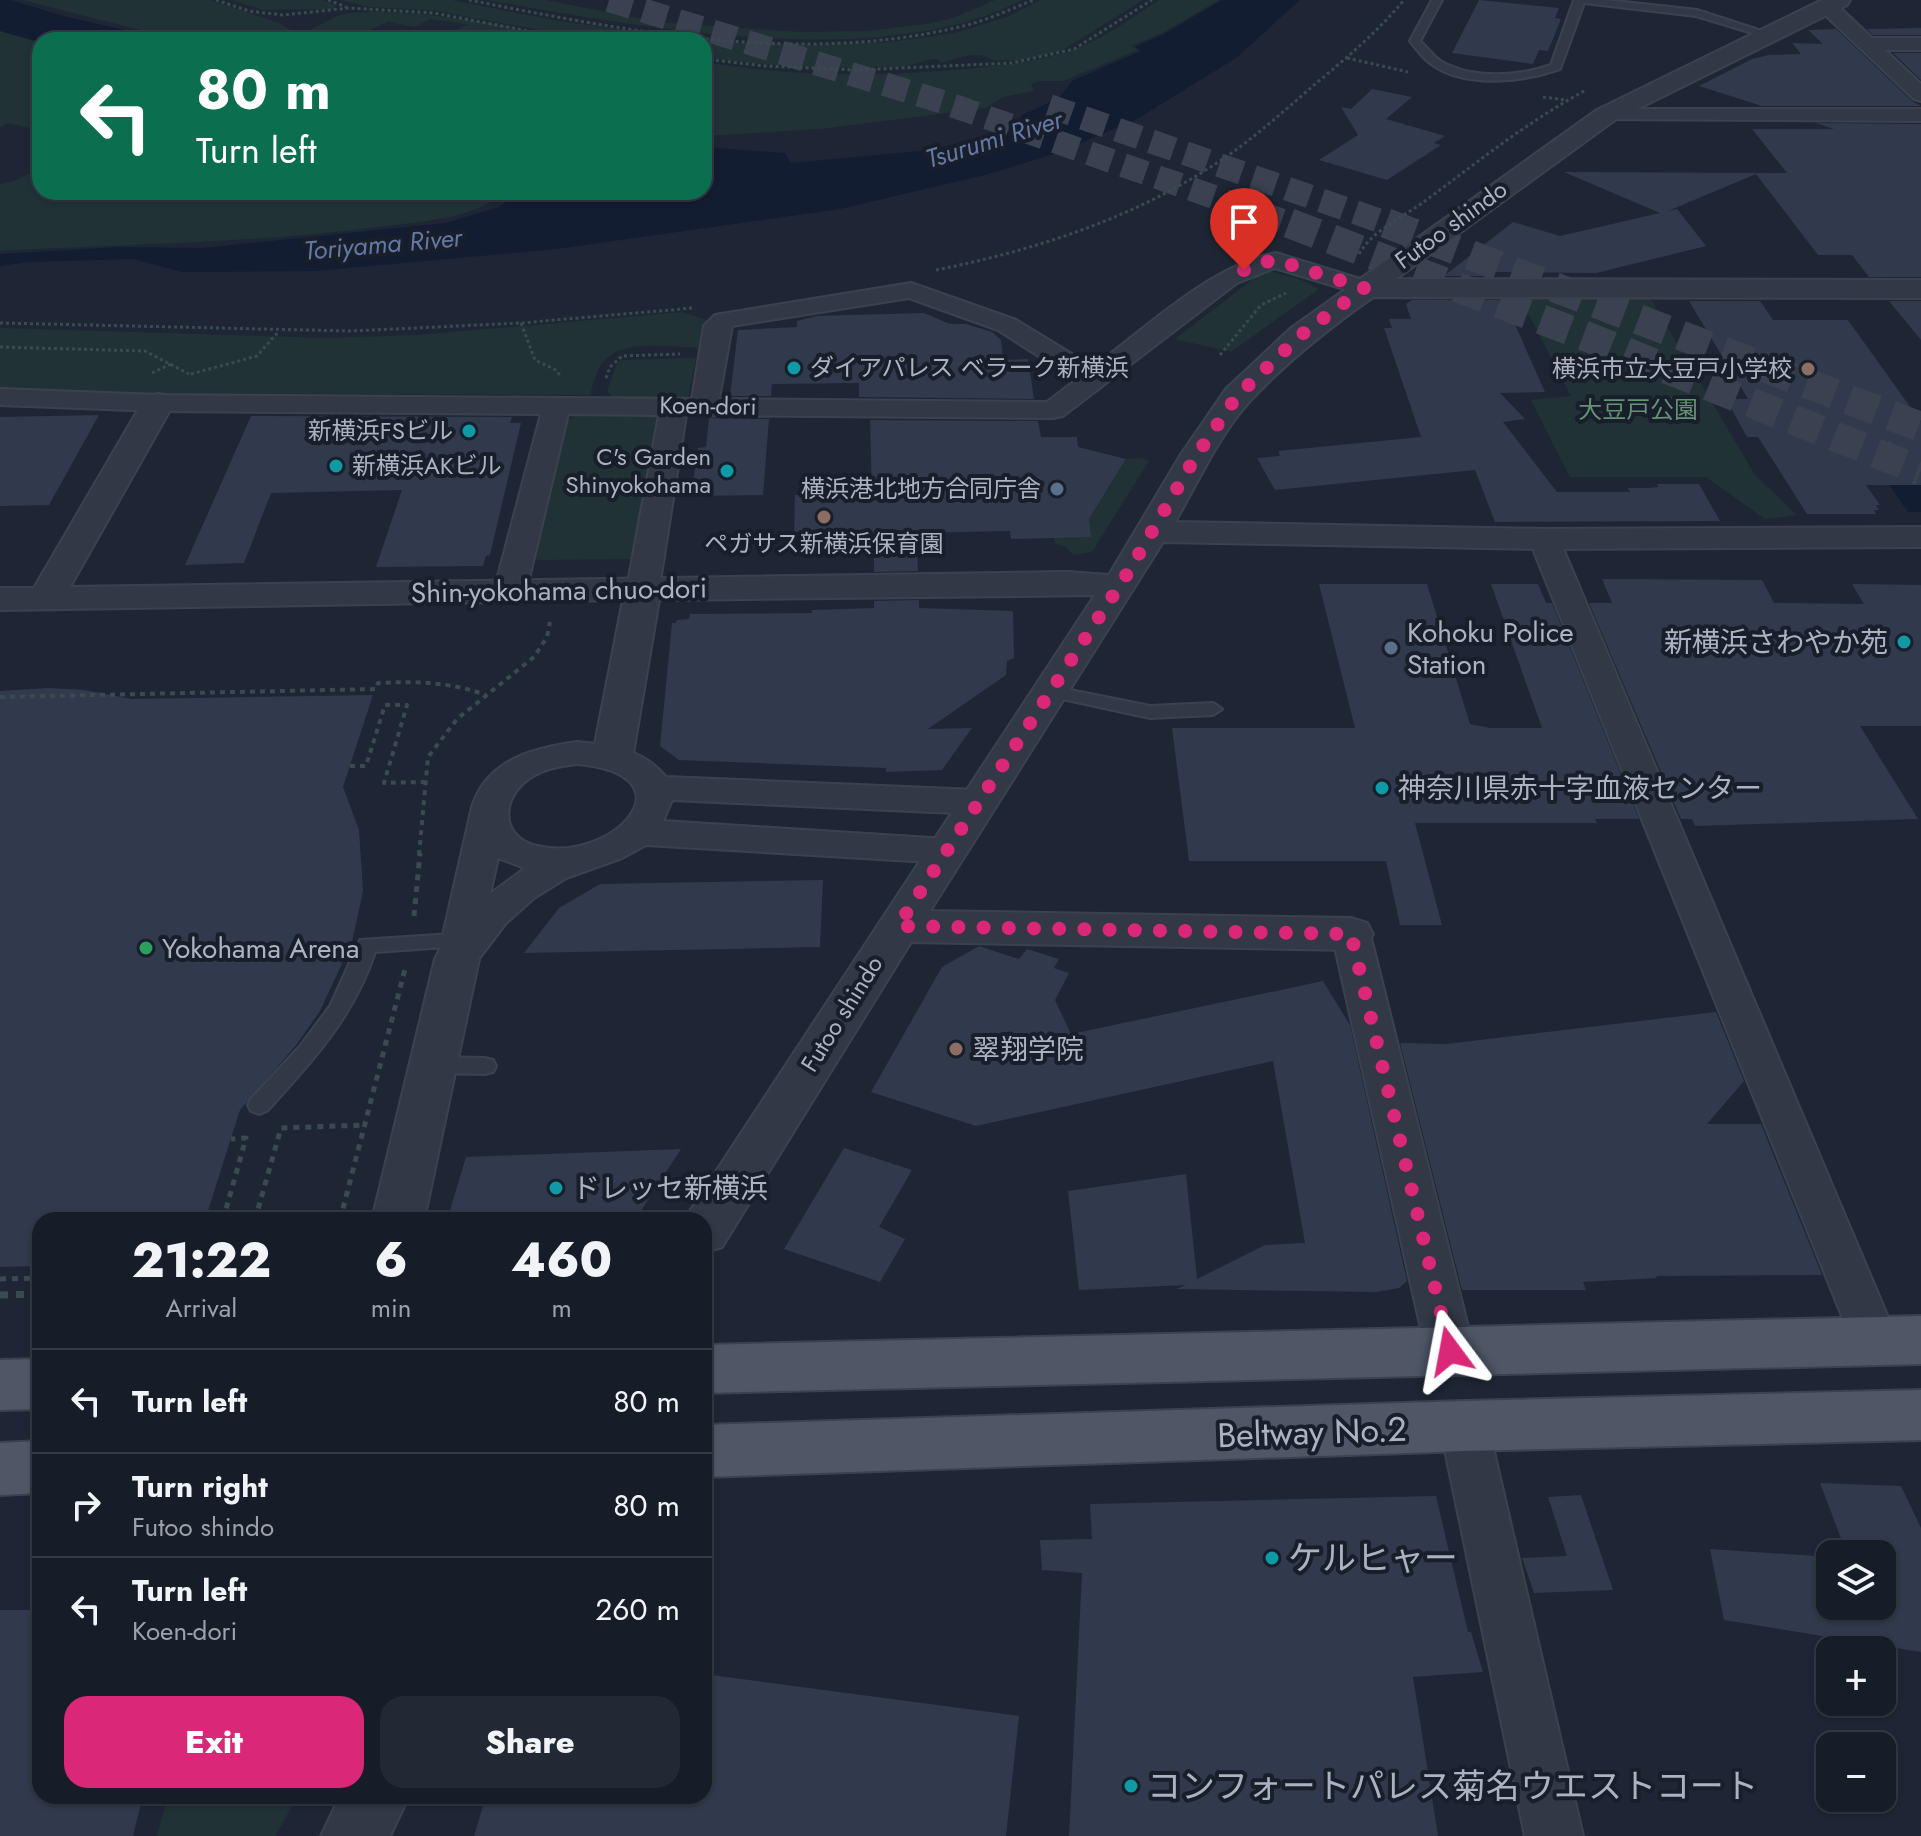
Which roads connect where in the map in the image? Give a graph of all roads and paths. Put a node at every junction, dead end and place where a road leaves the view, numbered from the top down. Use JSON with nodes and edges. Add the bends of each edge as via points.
{"nodes":[{"id":1,"x":216,"y":0,"type":"edge"},
{"id":2,"x":328,"y":0,"type":"edge"},
{"id":3,"x":469,"y":0,"type":"edge"},
{"id":4,"x":1034,"y":0,"type":"edge"},
{"id":5,"x":1152,"y":0,"type":"edge"},
{"id":6,"x":1404,"y":0,"type":"edge"},
{"id":7,"x":1437,"y":0,"type":"edge"},
{"id":8,"x":1579,"y":0,"type":"edge"},
{"id":9,"x":1631,"y":3,"type":"edge"},
{"id":10,"x":1834,"y":4,"type":"edge"},
{"id":11,"x":349,"y":8,"type":"junction"},
{"id":12,"x":534,"y":32,"type":"edge"},
{"id":13,"x":660,"y":32,"type":"edge"},
{"id":14,"x":1769,"y":35,"type":"junction"},
{"id":15,"x":712,"y":36,"type":"edge"},
{"id":16,"x":1867,"y":44,"type":"junction"},
{"id":17,"x":1921,"y":44,"type":"edge"},
{"id":18,"x":712,"y":60,"type":"edge"},
{"id":19,"x":1921,"y":95,"type":"edge"},
{"id":20,"x":1606,"y":115,"type":"junction"},
{"id":21,"x":1921,"y":115,"type":"edge"},
{"id":22,"x":923,"y":273,"type":"dead end"},
{"id":23,"x":1364,"y":288,"type":"junction"},
{"id":24,"x":1921,"y":289,"type":"edge"},
{"id":25,"x":1293,"y":290,"type":"dead end"},
{"id":26,"x":700,"y":307,"type":"dead end"},
{"id":27,"x":0,"y":323,"type":"edge"},
{"id":28,"x":521,"y":323,"type":"junction"},
{"id":29,"x":280,"y":330,"type":"junction"},
{"id":30,"x":0,"y":347,"type":"edge"},
{"id":31,"x":713,"y":355,"type":"junction"},
{"id":32,"x":1220,"y":355,"type":"dead end"},
{"id":33,"x":190,"y":374,"type":"junction"},
{"id":34,"x":1093,"y":379,"type":"junction"},
{"id":35,"x":185,"y":382,"type":"dead end"},
{"id":36,"x":603,"y":388,"type":"dead end"},
{"id":37,"x":561,"y":393,"type":"junction"},
{"id":38,"x":0,"y":397,"type":"edge"},
{"id":39,"x":158,"y":403,"type":"junction"},
{"id":40,"x":674,"y":406,"type":"junction"},
{"id":41,"x":704,"y":406,"type":"junction"},
{"id":42,"x":1152,"y":532,"type":"junction"},
{"id":43,"x":1921,"y":537,"type":"edge"},
{"id":44,"x":1544,"y":539,"type":"junction"},
{"id":45,"x":1118,"y":586,"type":"junction"},
{"id":46,"x":643,"y":588,"type":"junction"},
{"id":47,"x":510,"y":591,"type":"junction"},
{"id":48,"x":0,"y":599,"type":"edge"},
{"id":49,"x":45,"y":599,"type":"junction"},
{"id":50,"x":553,"y":609,"type":"dead end"},
{"id":51,"x":1050,"y":691,"type":"junction"},
{"id":52,"x":486,"y":695,"type":"junction"},
{"id":53,"x":0,"y":697,"type":"edge"},
{"id":54,"x":1213,"y":709,"type":"dead end"},
{"id":55,"x":613,"y":754,"type":"junction"},
{"id":56,"x":350,"y":766,"type":"dead end"},
{"id":57,"x":425,"y":782,"type":"junction"},
{"id":58,"x":654,"y":788,"type":"junction"},
{"id":59,"x":977,"y":802,"type":"junction"},
{"id":60,"x":489,"y":817,"type":"junction"},
{"id":61,"x":639,"y":832,"type":"junction"},
{"id":62,"x":946,"y":851,"type":"junction"},
{"id":63,"x":574,"y":860,"type":"junction"},
{"id":64,"x":898,"y":926,"type":"junction"},
{"id":65,"x":1351,"y":934,"type":"joint"},
{"id":66,"x":412,"y":943,"type":"junction"},
{"id":67,"x":462,"y":946,"type":"junction"},
{"id":68,"x":433,"y":1065,"type":"junction"},
{"id":69,"x":485,"y":1066,"type":"dead end"},
{"id":70,"x":259,"y":1105,"type":"dead end"},
{"id":71,"x":365,"y":1125,"type":"junction"},
{"id":72,"x":231,"y":1139,"type":"dead end"},
{"id":73,"x":225,"y":1212,"type":"edge"},
{"id":74,"x":257,"y":1212,"type":"edge"},
{"id":75,"x":342,"y":1212,"type":"edge"},
{"id":76,"x":400,"y":1212,"type":"edge"},
{"id":77,"x":712,"y":1219,"type":"edge"},
{"id":78,"x":32,"y":1278,"type":"edge"},
{"id":79,"x":0,"y":1279,"type":"edge"},
{"id":80,"x":32,"y":1294,"type":"edge"},
{"id":81,"x":0,"y":1295,"type":"edge"},
{"id":82,"x":1898,"y":1340,"type":"edge"},
{"id":83,"x":1450,"y":1351,"type":"junction"},
{"id":84,"x":712,"y":1369,"type":"edge"},
{"id":85,"x":32,"y":1384,"type":"edge"},
{"id":86,"x":0,"y":1385,"type":"edge"},
{"id":87,"x":1921,"y":1415,"type":"edge"},
{"id":88,"x":1464,"y":1426,"type":"junction"},
{"id":89,"x":712,"y":1451,"type":"edge"},
{"id":90,"x":32,"y":1467,"type":"edge"},
{"id":91,"x":0,"y":1469,"type":"edge"},
{"id":92,"x":372,"y":1804,"type":"edge"},
{"id":93,"x":354,"y":1836,"type":"edge"},
{"id":94,"x":1554,"y":1836,"type":"edge"}],
"edges":[{"from":1,"to":11,"type":"path","via":[[283,15]]},
{"from":2,"to":11,"type":"path"},
{"from":3,"to":13,"type":"path"},
{"from":4,"to":15,"type":"path","via":[[985,21],[881,39]]},
{"from":5,"to":18,"type":"path","via":[[1075,48],[997,65],[830,72]]},
{"from":6,"to":22,"type":"path","via":[[1389,20],[1300,98],[1222,160],[1186,181],[1131,210],[1054,239]]},
{"from":7,"to":8,"type":"lane","via":[[1415,41],[1438,64],[1516,77],[1556,67]]},
{"from":8,"to":9,"type":"lane"},
{"from":9,"to":14,"type":"lane","via":[[1697,13]]},
{"from":10,"to":14,"type":"street","name":"Futoo shindo"},
{"from":10,"to":16,"type":"street"},
{"from":11,"to":12,"type":"path","via":[[434,13]]},
{"from":14,"to":20,"type":"street","name":"Futoo shindo"},
{"from":16,"to":17,"type":"street"},
{"from":16,"to":19,"type":"street"},
{"from":20,"to":21,"type":"street"},
{"from":20,"to":23,"type":"street","name":"Futoo shindo"},
{"from":23,"to":24,"type":"street"},
{"from":23,"to":34,"type":"street","name":"Koen-dori","via":[[1276,260],[1260,263],[1228,278]]},
{"from":23,"to":42,"type":"street","name":"Futoo shindo","via":[[1301,335],[1237,396]]},
{"from":25,"to":32,"type":"path","via":[[1261,305]]},
{"from":26,"to":28,"type":"path"},
{"from":27,"to":29,"type":"path"},
{"from":28,"to":29,"type":"path"},
{"from":28,"to":37,"type":"path","via":[[535,360],[556,370]]},
{"from":29,"to":33,"type":"path","via":[[257,356]]},
{"from":30,"to":33,"type":"path","via":[[145,351]]},
{"from":31,"to":34,"type":"street","via":[[717,326],[724,320],[911,290],[1007,325]]},
{"from":31,"to":36,"type":"path","via":[[622,356],[610,367]]},
{"from":31,"to":41,"type":"street"},
{"from":33,"to":35,"type":"path"},
{"from":34,"to":41,"type":"street","name":"Koen-dori","via":[[1053,410]]},
{"from":37,"to":39,"type":"street","name":"Koen-dori"},
{"from":37,"to":40,"type":"street","name":"Koen-dori"},
{"from":37,"to":47,"type":"street"},
{"from":38,"to":39,"type":"street","name":"Koen-dori"},
{"from":39,"to":49,"type":"street"},
{"from":40,"to":41,"type":"street","name":"Koen-dori"},
{"from":40,"to":46,"type":"street"},
{"from":42,"to":44,"type":"street"},
{"from":42,"to":45,"type":"street","name":"Futoo shindo"},
{"from":43,"to":44,"type":"street"},
{"from":44,"to":82,"type":"street"},
{"from":45,"to":46,"type":"street","name":"Shin-yokohama chuo-dori"},
{"from":45,"to":51,"type":"street","name":"Futoo shindo"},
{"from":46,"to":47,"type":"street","name":"Shin-yokohama chuo-dori"},
{"from":46,"to":55,"type":"street"},
{"from":47,"to":49,"type":"street","name":"Shin-yokohama chuo-dori"},
{"from":48,"to":49,"type":"street","name":"Shin-yokohama chuo-dori"},
{"from":50,"to":52,"type":"path","via":[[547,637],[534,657]]},
{"from":51,"to":54,"type":"lane","via":[[1150,712]]},
{"from":51,"to":59,"type":"street","name":"Futoo shindo"},
{"from":52,"to":53,"type":"path","via":[[457,684],[431,682],[378,683],[376,689]]},
{"from":52,"to":57,"type":"path","via":[[457,719],[428,757]]},
{"from":55,"to":58,"type":"street","via":[[632,762]]},
{"from":55,"to":60,"type":"street","via":[[560,753],[537,760],[500,785],[490,801]]},
{"from":56,"to":57,"type":"path","via":[[366,766],[385,705],[407,705],[384,783]]},
{"from":57,"to":66,"type":"path"},
{"from":58,"to":59,"type":"street"},
{"from":58,"to":61,"type":"street","via":[[653,810]]},
{"from":59,"to":62,"type":"street","name":"Futoo shindo"},
{"from":60,"to":63,"type":"street","via":[[506,846],[549,860]]},
{"from":60,"to":67,"type":"street"},
{"from":61,"to":62,"type":"street"},
{"from":61,"to":63,"type":"street","via":[[611,850]]},
{"from":62,"to":64,"type":"street","name":"Futoo shindo"},
{"from":63,"to":67,"type":"street","via":[[527,883]]},
{"from":64,"to":65,"type":"street"},
{"from":64,"to":77,"type":"street","name":"Futoo shindo"},
{"from":65,"to":83,"type":"street"},
{"from":66,"to":67,"type":"lane"},
{"from":66,"to":70,"type":"lane","via":[[367,945],[347,996],[320,1040]]},
{"from":66,"to":71,"type":"path"},
{"from":67,"to":68,"type":"street"},
{"from":68,"to":69,"type":"lane"},
{"from":68,"to":76,"type":"street"},
{"from":71,"to":74,"type":"path","via":[[281,1128]]},
{"from":71,"to":75,"type":"path"},
{"from":72,"to":73,"type":"path","via":[[246,1138]]},
{"from":78,"to":79,"type":"path"},
{"from":80,"to":81,"type":"path"},
{"from":82,"to":83,"type":"main road"},
{"from":83,"to":84,"type":"main road"},
{"from":85,"to":86,"type":"main road"},
{"from":87,"to":88,"type":"main road","name":"Beltway No.2"},
{"from":88,"to":89,"type":"main road","name":"Beltway No.2"},
{"from":88,"to":94,"type":"street"},
{"from":90,"to":91,"type":"main road"},
{"from":92,"to":93,"type":"street"}]}
